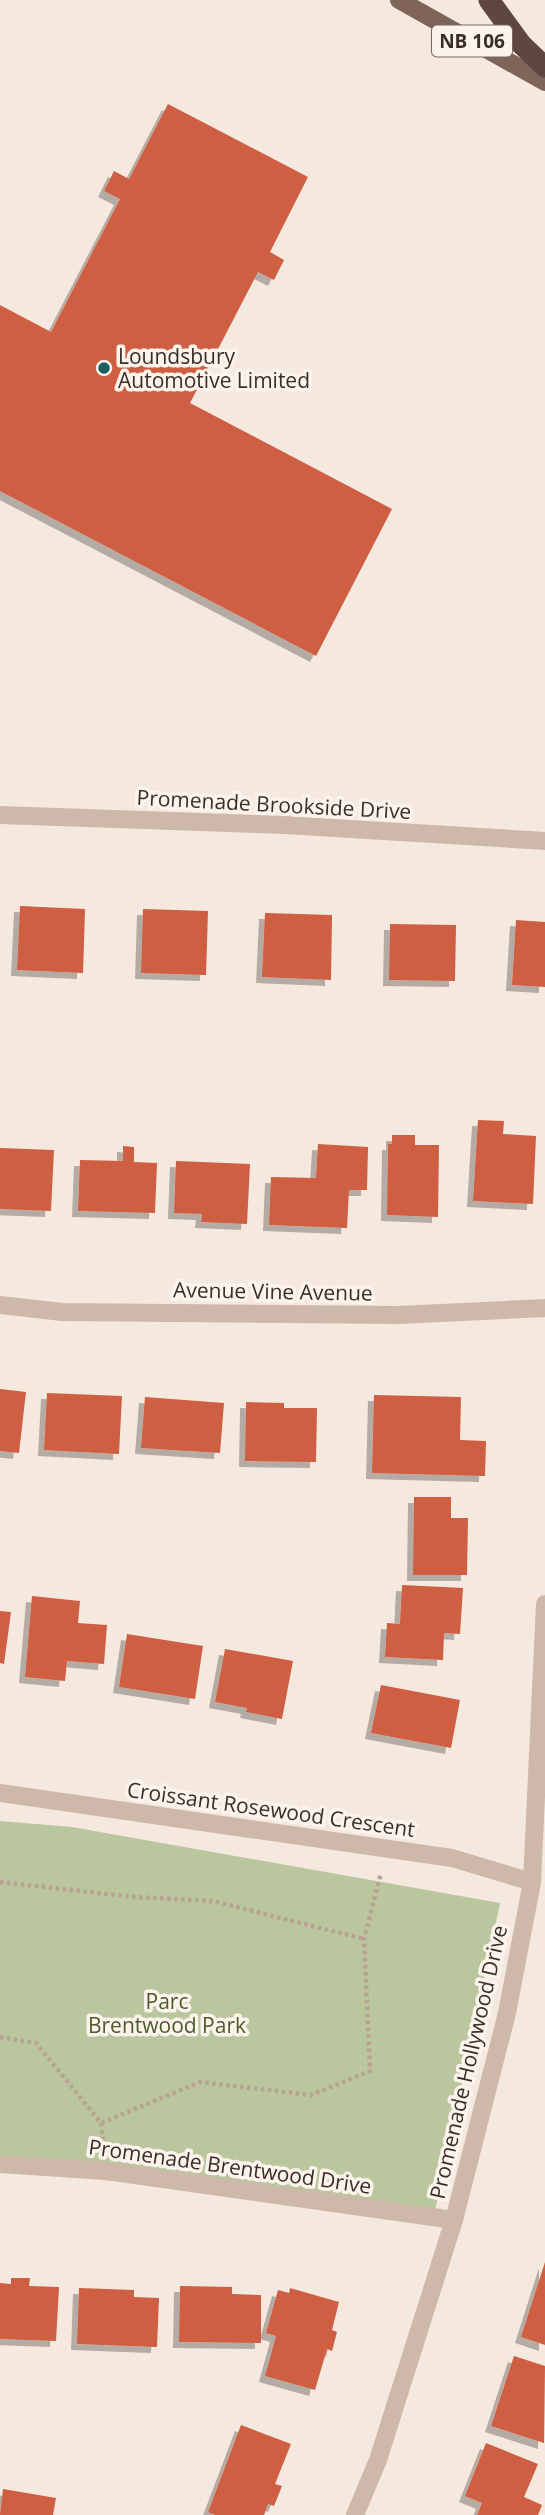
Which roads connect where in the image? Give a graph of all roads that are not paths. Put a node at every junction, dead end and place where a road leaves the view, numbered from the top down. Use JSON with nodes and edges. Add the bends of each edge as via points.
{"nodes":[{"id":1,"x":399,"y":0,"type":"edge"},
{"id":2,"x":489,"y":0,"type":"edge"},
{"id":3,"x":545,"y":67,"type":"edge"},
{"id":4,"x":545,"y":82,"type":"edge"},
{"id":5,"x":0,"y":815,"type":"edge"},
{"id":6,"x":545,"y":841,"type":"edge"},
{"id":7,"x":0,"y":1304,"type":"edge"},
{"id":8,"x":545,"y":1308,"type":"edge"},
{"id":9,"x":545,"y":1604,"type":"edge"},
{"id":10,"x":0,"y":1793,"type":"edge"},
{"id":11,"x":532,"y":1882,"type":"junction"},
{"id":12,"x":0,"y":2164,"type":"edge"},
{"id":13,"x":454,"y":2220,"type":"junction"},
{"id":14,"x":355,"y":2515,"type":"edge"}],
"edges":[{"from":1,"to":4,"type":"main road","number":"NB 106"},
{"from":2,"to":3,"type":"highway","via":[[521,44]]},
{"from":5,"to":6,"type":"street","name":"Promenade Brookside Drive","via":[[285,825]]},
{"from":7,"to":8,"type":"street","name":"Avenue Vine Avenue","via":[[62,1312],[372,1315]]},
{"from":9,"to":11,"type":"street","name":"Promenade Hollywood Drive"},
{"from":10,"to":11,"type":"street","name":"Croissant Rosewood Crescent","via":[[452,1858]]},
{"from":11,"to":13,"type":"street","name":"Promenade Hollywood Drive","via":[[507,2013]]},
{"from":12,"to":13,"type":"street","name":"Promenade Brentwood Drive","via":[[106,2171]]},
{"from":13,"to":14,"type":"street","name":"Promenade Hollywood Drive","via":[[378,2460]]}]}
